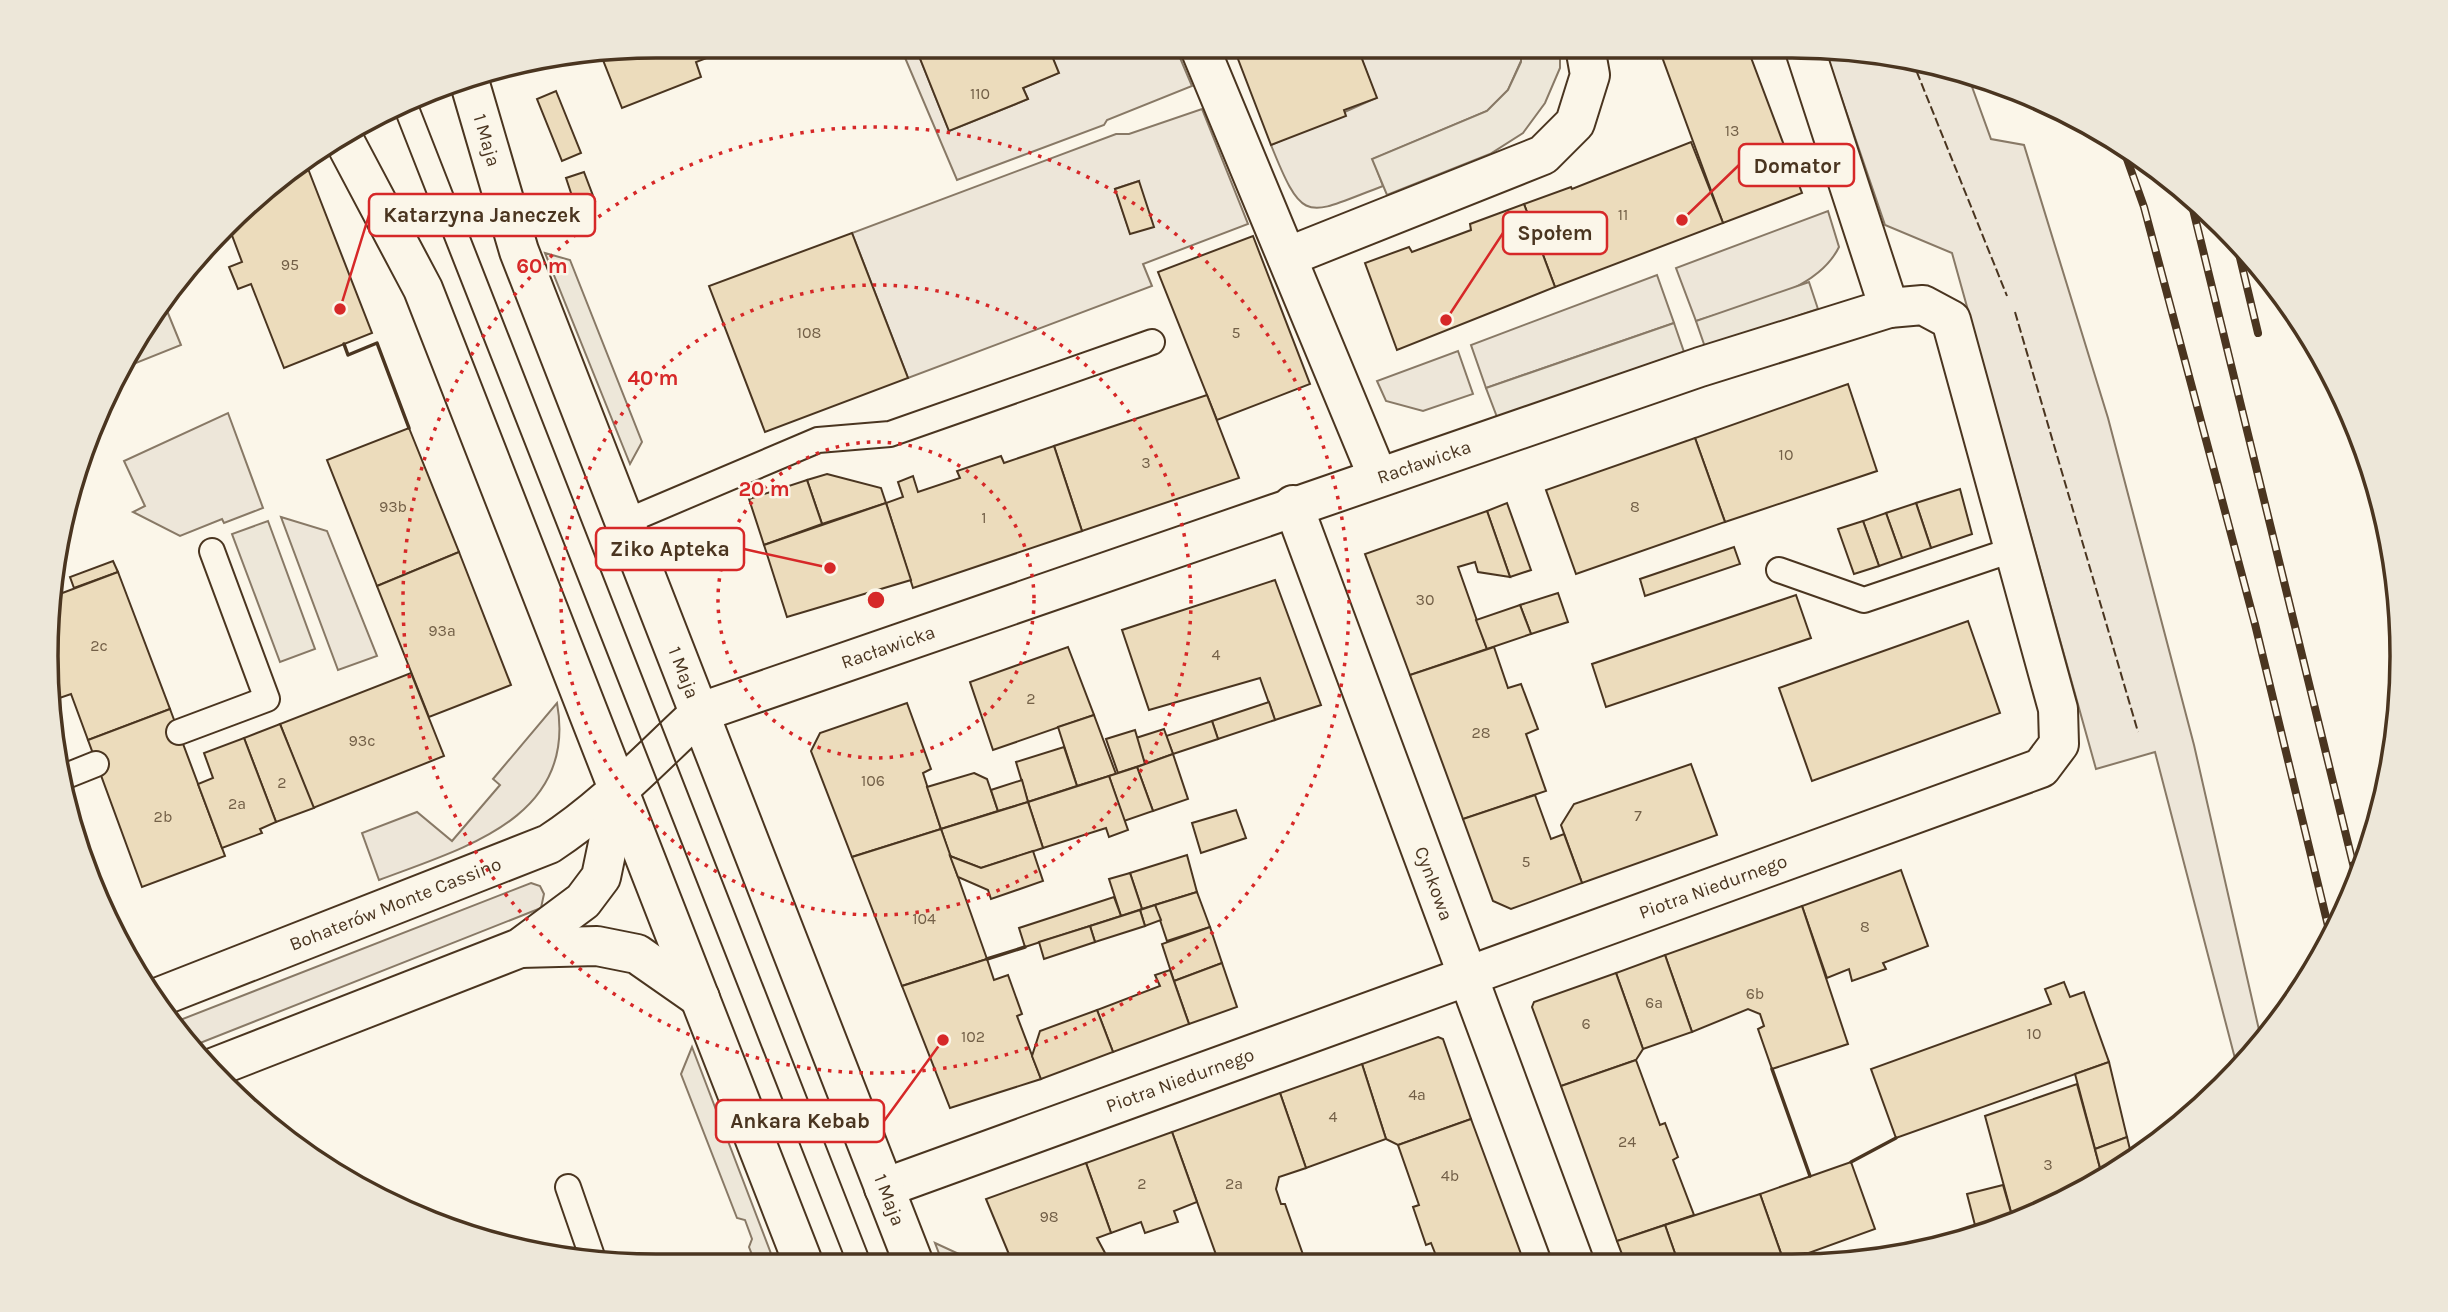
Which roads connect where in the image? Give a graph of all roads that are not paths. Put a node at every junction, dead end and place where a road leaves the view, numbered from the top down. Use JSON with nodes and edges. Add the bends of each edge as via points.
{"nodes":[{"id":1,"x":1204,"y":58,"type":"edge"},
{"id":2,"x":1587,"y":58,"type":"edge"},
{"id":3,"x":1808,"y":58,"type":"edge"},
{"id":4,"x":471,"y":87,"type":"edge"},
{"id":5,"x":346,"y":145,"type":"edge"},
{"id":6,"x":1287,"y":257,"type":"junction"},
{"id":7,"x":1889,"y":308,"type":"junction"},
{"id":8,"x":1152,"y":342,"type":"dead end"},
{"id":9,"x":1378,"y":477,"type":"junction"},
{"id":10,"x":1293,"y":505,"type":"junction"},
{"id":11,"x":625,"y":522,"type":"junction"},
{"id":12,"x":2015,"y":550,"type":"junction"},
{"id":13,"x":212,"y":551,"type":"dead end"},
{"id":14,"x":1779,"y":570,"type":"dead end"},
{"id":15,"x":701,"y":712,"type":"junction"},
{"id":16,"x":179,"y":732,"type":"dead end"},
{"id":17,"x":96,"y":764,"type":"dead end"},
{"id":18,"x":69,"y":774,"type":"edge"},
{"id":19,"x":619,"y":791,"type":"junction"},
{"id":20,"x":520,"y":948,"type":"junction"},
{"id":21,"x":1468,"y":974,"type":"junction"},
{"id":22,"x":164,"y":995,"type":"edge"},
{"id":23,"x":700,"y":998,"type":"junction"},
{"id":24,"x":220,"y":1065,"type":"edge"},
{"id":25,"x":568,"y":1187,"type":"dead end"},
{"id":26,"x":884,"y":1188,"type":"junction"},
{"id":27,"x":590,"y":1250,"type":"edge"},
{"id":28,"x":800,"y":1254,"type":"edge"},
{"id":29,"x":910,"y":1254,"type":"edge"},
{"id":30,"x":1571,"y":1254,"type":"edge"}],
"edges":[{"from":1,"to":6,"type":"street"},
{"from":2,"to":6,"type":"street","via":[[1590,75],[1575,123],[1543,155]]},
{"from":3,"to":7,"type":"street"},
{"from":4,"to":11,"type":"street","name":"1 Maja","via":[[519,251]]},
{"from":5,"to":19,"type":"street","via":[[423,289]]},
{"from":6,"to":9,"type":"street"},
{"from":7,"to":9,"type":"street","name":"Racławicka"},
{"from":7,"to":12,"type":"street","name":"Piotra Niedurnego","via":[[1923,305],[1951,320]]},
{"from":8,"to":11,"type":"lane","via":[[890,434],[818,440]]},
{"from":9,"to":10,"type":"street","name":"Racławicka"},
{"from":10,"to":15,"type":"street","name":"Racławicka"},
{"from":10,"to":21,"type":"street","name":"Cynkowa"},
{"from":11,"to":15,"type":"street","name":"1 Maja"},
{"from":12,"to":14,"type":"lane","via":[[1864,600]]},
{"from":12,"to":21,"type":"street","name":"Piotra Niedurnego","via":[[2059,709],[2059,744],[2040,768]]},
{"from":13,"to":16,"type":"lane","via":[[267,699]]},
{"from":15,"to":19,"type":"street","name":"Bohaterów Monte Cassino"},
{"from":15,"to":26,"type":"street","name":"1 Maja"},
{"from":17,"to":18,"type":"lane"},
{"from":19,"to":20,"type":"street","via":[[601,877],[583,901]]},
{"from":19,"to":22,"type":"street","name":"Bohaterów Monte Cassino","via":[[549,844]]},
{"from":19,"to":23,"type":"street"},
{"from":20,"to":23,"type":"street","via":[[597,946],[636,954]]},
{"from":20,"to":24,"type":"street"},
{"from":21,"to":26,"type":"street","name":"Piotra Niedurnego"},
{"from":21,"to":30,"type":"street","name":"Cynkowa"},
{"from":23,"to":28,"type":"street"},
{"from":25,"to":27,"type":"lane"},
{"from":26,"to":29,"type":"street","name":"1 Maja"}]}
